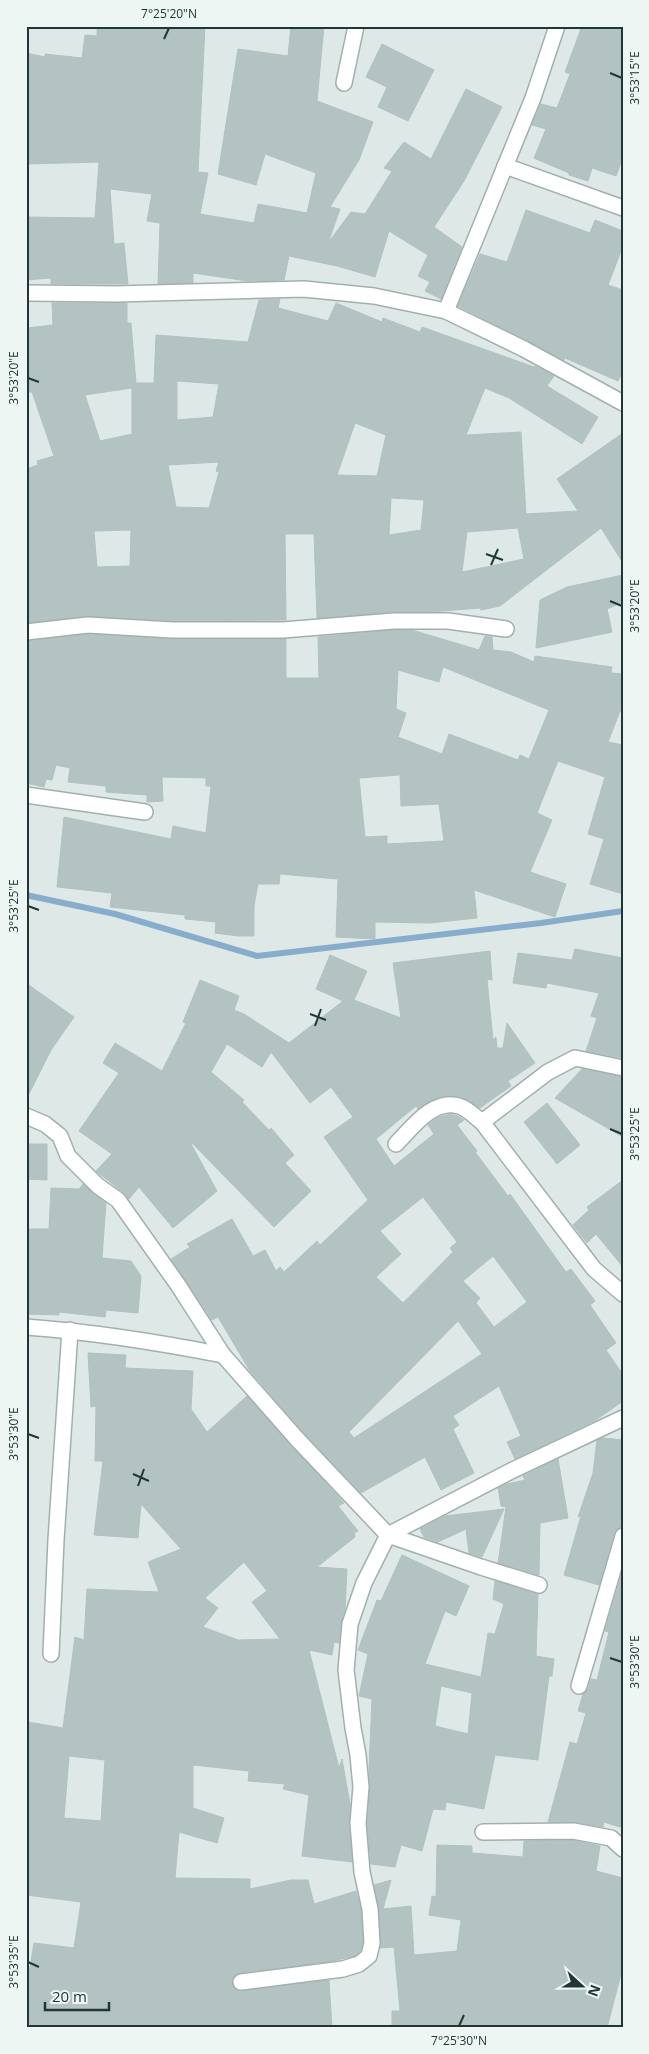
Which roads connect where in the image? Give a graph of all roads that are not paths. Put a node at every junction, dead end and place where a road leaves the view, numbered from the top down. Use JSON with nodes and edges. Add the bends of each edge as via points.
{"nodes":[{"id":1,"x":356,"y":26,"type":"edge"},
{"id":2,"x":557,"y":26,"type":"edge"},
{"id":3,"x":344,"y":83,"type":"dead end"},
{"id":4,"x":505,"y":166,"type":"junction"},
{"id":5,"x":623,"y":208,"type":"edge"},
{"id":6,"x":26,"y":293,"type":"edge"},
{"id":7,"x":446,"y":311,"type":"junction"},
{"id":8,"x":623,"y":404,"type":"edge"},
{"id":9,"x":506,"y":629,"type":"dead end"},
{"id":10,"x":26,"y":632,"type":"edge"},
{"id":11,"x":26,"y":795,"type":"edge"},
{"id":12,"x":145,"y":812,"type":"dead end"},
{"id":13,"x":623,"y":1068,"type":"edge"},
{"id":14,"x":26,"y":1116,"type":"edge"},
{"id":15,"x":482,"y":1122,"type":"junction"},
{"id":16,"x":396,"y":1144,"type":"dead end"},
{"id":17,"x":623,"y":1294,"type":"edge"},
{"id":18,"x":26,"y":1327,"type":"edge"},
{"id":19,"x":70,"y":1330,"type":"junction"},
{"id":20,"x":223,"y":1355,"type":"junction"},
{"id":21,"x":623,"y":1418,"type":"edge"},
{"id":22,"x":388,"y":1535,"type":"junction"},
{"id":23,"x":623,"y":1536,"type":"edge"},
{"id":24,"x":539,"y":1584,"type":"dead end"},
{"id":25,"x":51,"y":1654,"type":"dead end"},
{"id":26,"x":579,"y":1686,"type":"dead end"},
{"id":27,"x":483,"y":1832,"type":"dead end"},
{"id":28,"x":623,"y":1849,"type":"edge"},
{"id":29,"x":241,"y":1982,"type":"dead end"}],
"edges":[{"from":1,"to":3,"type":"street"},
{"from":2,"to":4,"type":"street","via":[[533,98]]},
{"from":4,"to":5,"type":"street"},
{"from":4,"to":7,"type":"street"},
{"from":6,"to":7,"type":"street","via":[[304,289],[374,296]]},
{"from":7,"to":8,"type":"street","via":[[524,349]]},
{"from":9,"to":10,"type":"street","via":[[448,621],[394,621],[283,630],[172,630],[88,625]]},
{"from":11,"to":12,"type":"street"},
{"from":13,"to":15,"type":"street","via":[[575,1058],[548,1072]]},
{"from":14,"to":20,"type":"street","via":[[46,1124],[60,1136],[68,1156],[98,1186],[118,1200]]},
{"from":15,"to":16,"type":"street","via":[[460,1106],[443,1106],[427,1112]]},
{"from":15,"to":17,"type":"street","via":[[594,1269]]},
{"from":18,"to":19,"type":"street"},
{"from":19,"to":20,"type":"street"},
{"from":19,"to":25,"type":"street"},
{"from":20,"to":22,"type":"street"},
{"from":21,"to":22,"type":"street"},
{"from":22,"to":24,"type":"street"},
{"from":22,"to":29,"type":"street","via":[[364,1583],[350,1624],[346,1670],[358,1755],[358,1823],[362,1872],[370,1909],[370,1956],[343,1969]]},
{"from":23,"to":26,"type":"street"},
{"from":27,"to":28,"type":"street","via":[[573,1831],[611,1838]]}]}
